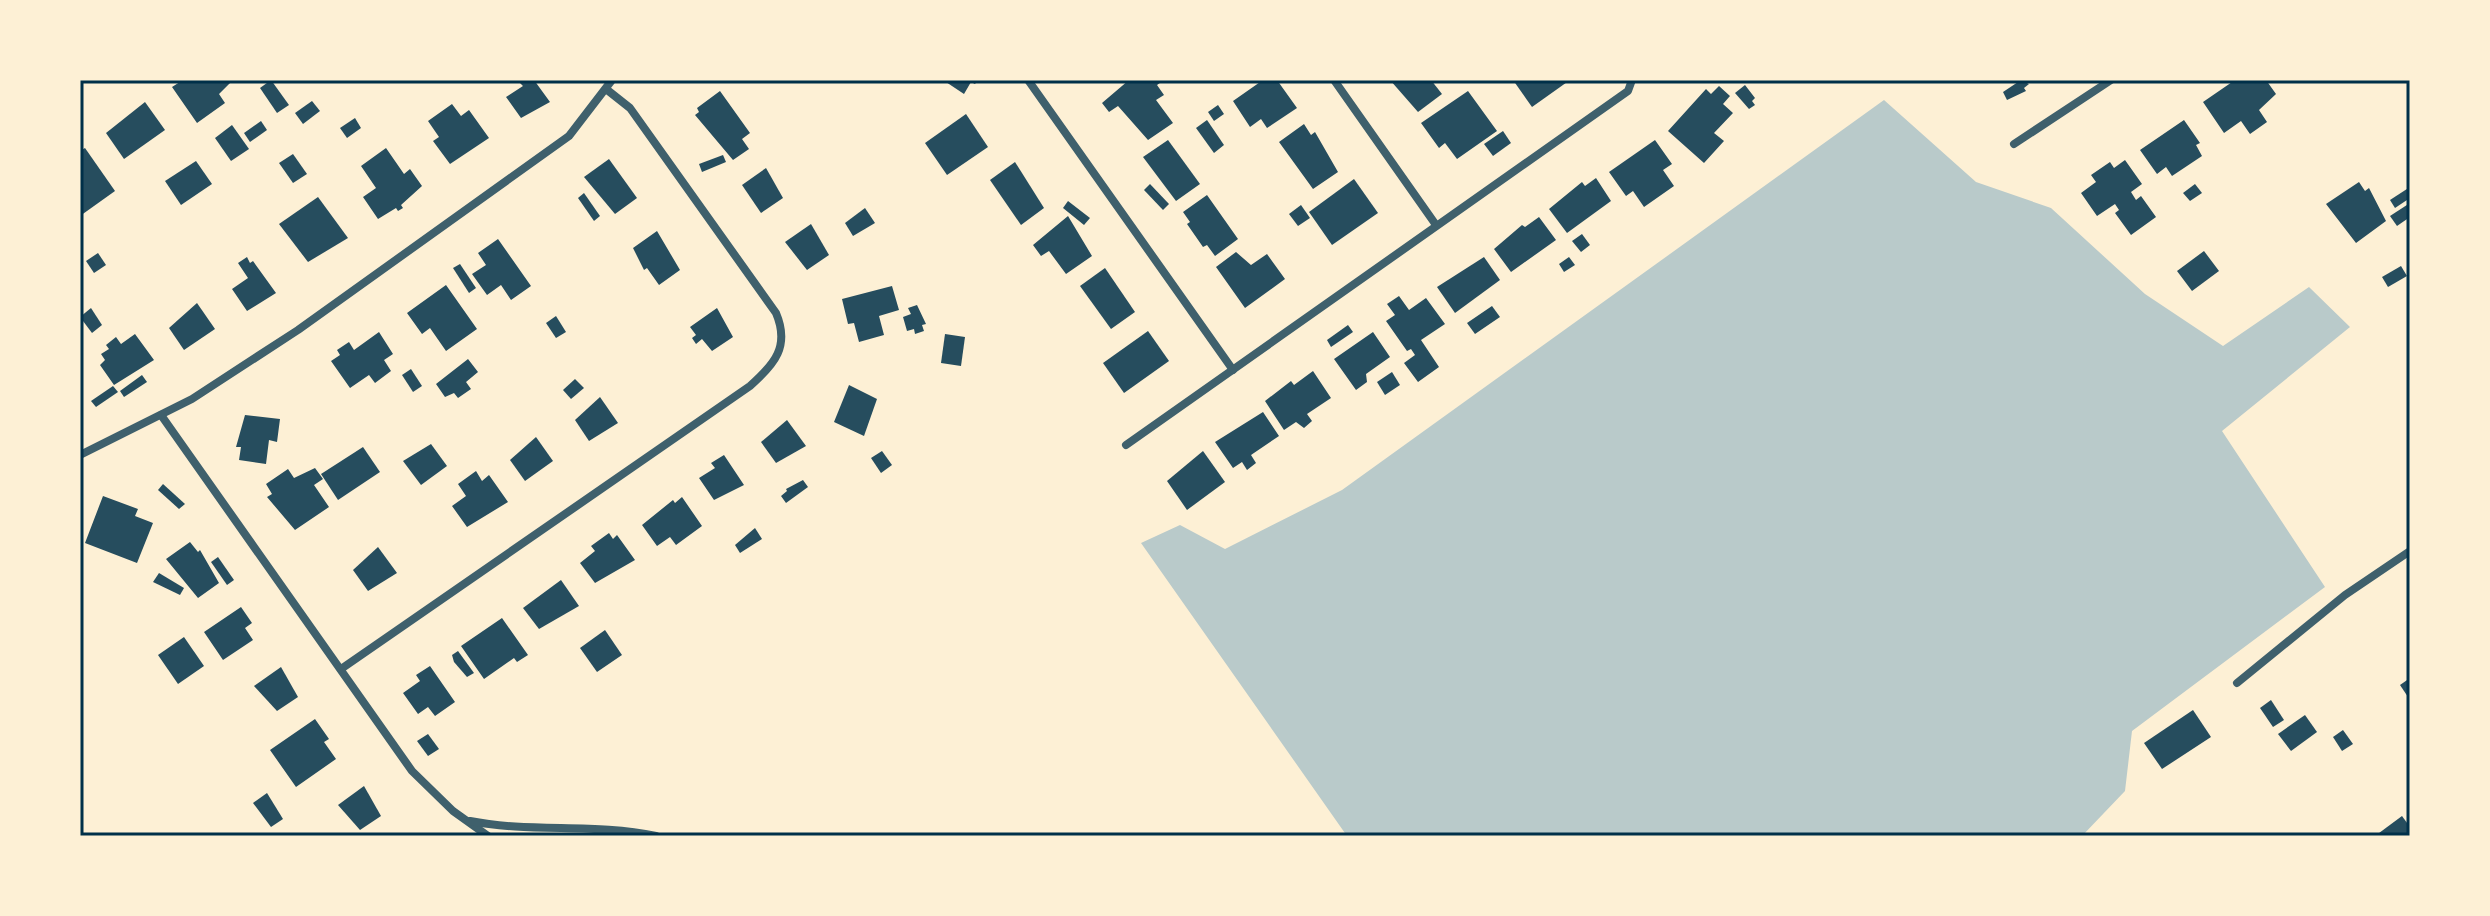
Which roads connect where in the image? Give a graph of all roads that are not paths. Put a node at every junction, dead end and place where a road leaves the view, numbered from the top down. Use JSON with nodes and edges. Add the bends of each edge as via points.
{"nodes":[{"id":1,"x":1028,"y":80,"type":"edge"},
{"id":2,"x":1334,"y":80,"type":"edge"},
{"id":3,"x":1632,"y":80,"type":"edge"},
{"id":4,"x":2111,"y":80,"type":"edge"},
{"id":5,"x":609,"y":83,"type":"edge"},
{"id":6,"x":2014,"y":144,"type":"dead end"},
{"id":7,"x":1436,"y":225,"type":"junction"},
{"id":8,"x":1233,"y":370,"type":"junction"},
{"id":9,"x":161,"y":415,"type":"junction"},
{"id":10,"x":1126,"y":445,"type":"dead end"},
{"id":11,"x":80,"y":455,"type":"edge"},
{"id":12,"x":2410,"y":551,"type":"edge"},
{"id":13,"x":341,"y":669,"type":"junction"},
{"id":14,"x":2237,"y":683,"type":"dead end"},
{"id":15,"x":465,"y":820,"type":"junction"},
{"id":16,"x":488,"y":836,"type":"edge"},
{"id":17,"x":656,"y":836,"type":"edge"}],
"edges":[{"from":1,"to":8,"type":"street"},
{"from":2,"to":7,"type":"street"},
{"from":3,"to":7,"type":"street","via":[[1628,91]]},
{"from":4,"to":6,"type":"street"},
{"from":5,"to":9,"type":"street","via":[[569,136],[298,330]]},
{"from":5,"to":13,"type":"street","via":[[755,281],[780,323],[780,353],[772,366],[695,423]]},
{"from":7,"to":8,"type":"street"},
{"from":8,"to":10,"type":"street"},
{"from":9,"to":11,"type":"street"},
{"from":9,"to":13,"type":"street"},
{"from":12,"to":14,"type":"street","via":[[2345,595]]},
{"from":13,"to":15,"type":"street","via":[[412,771]]},
{"from":15,"to":16,"type":"street"},
{"from":15,"to":17,"type":"street","via":[[509,829]]}]}
